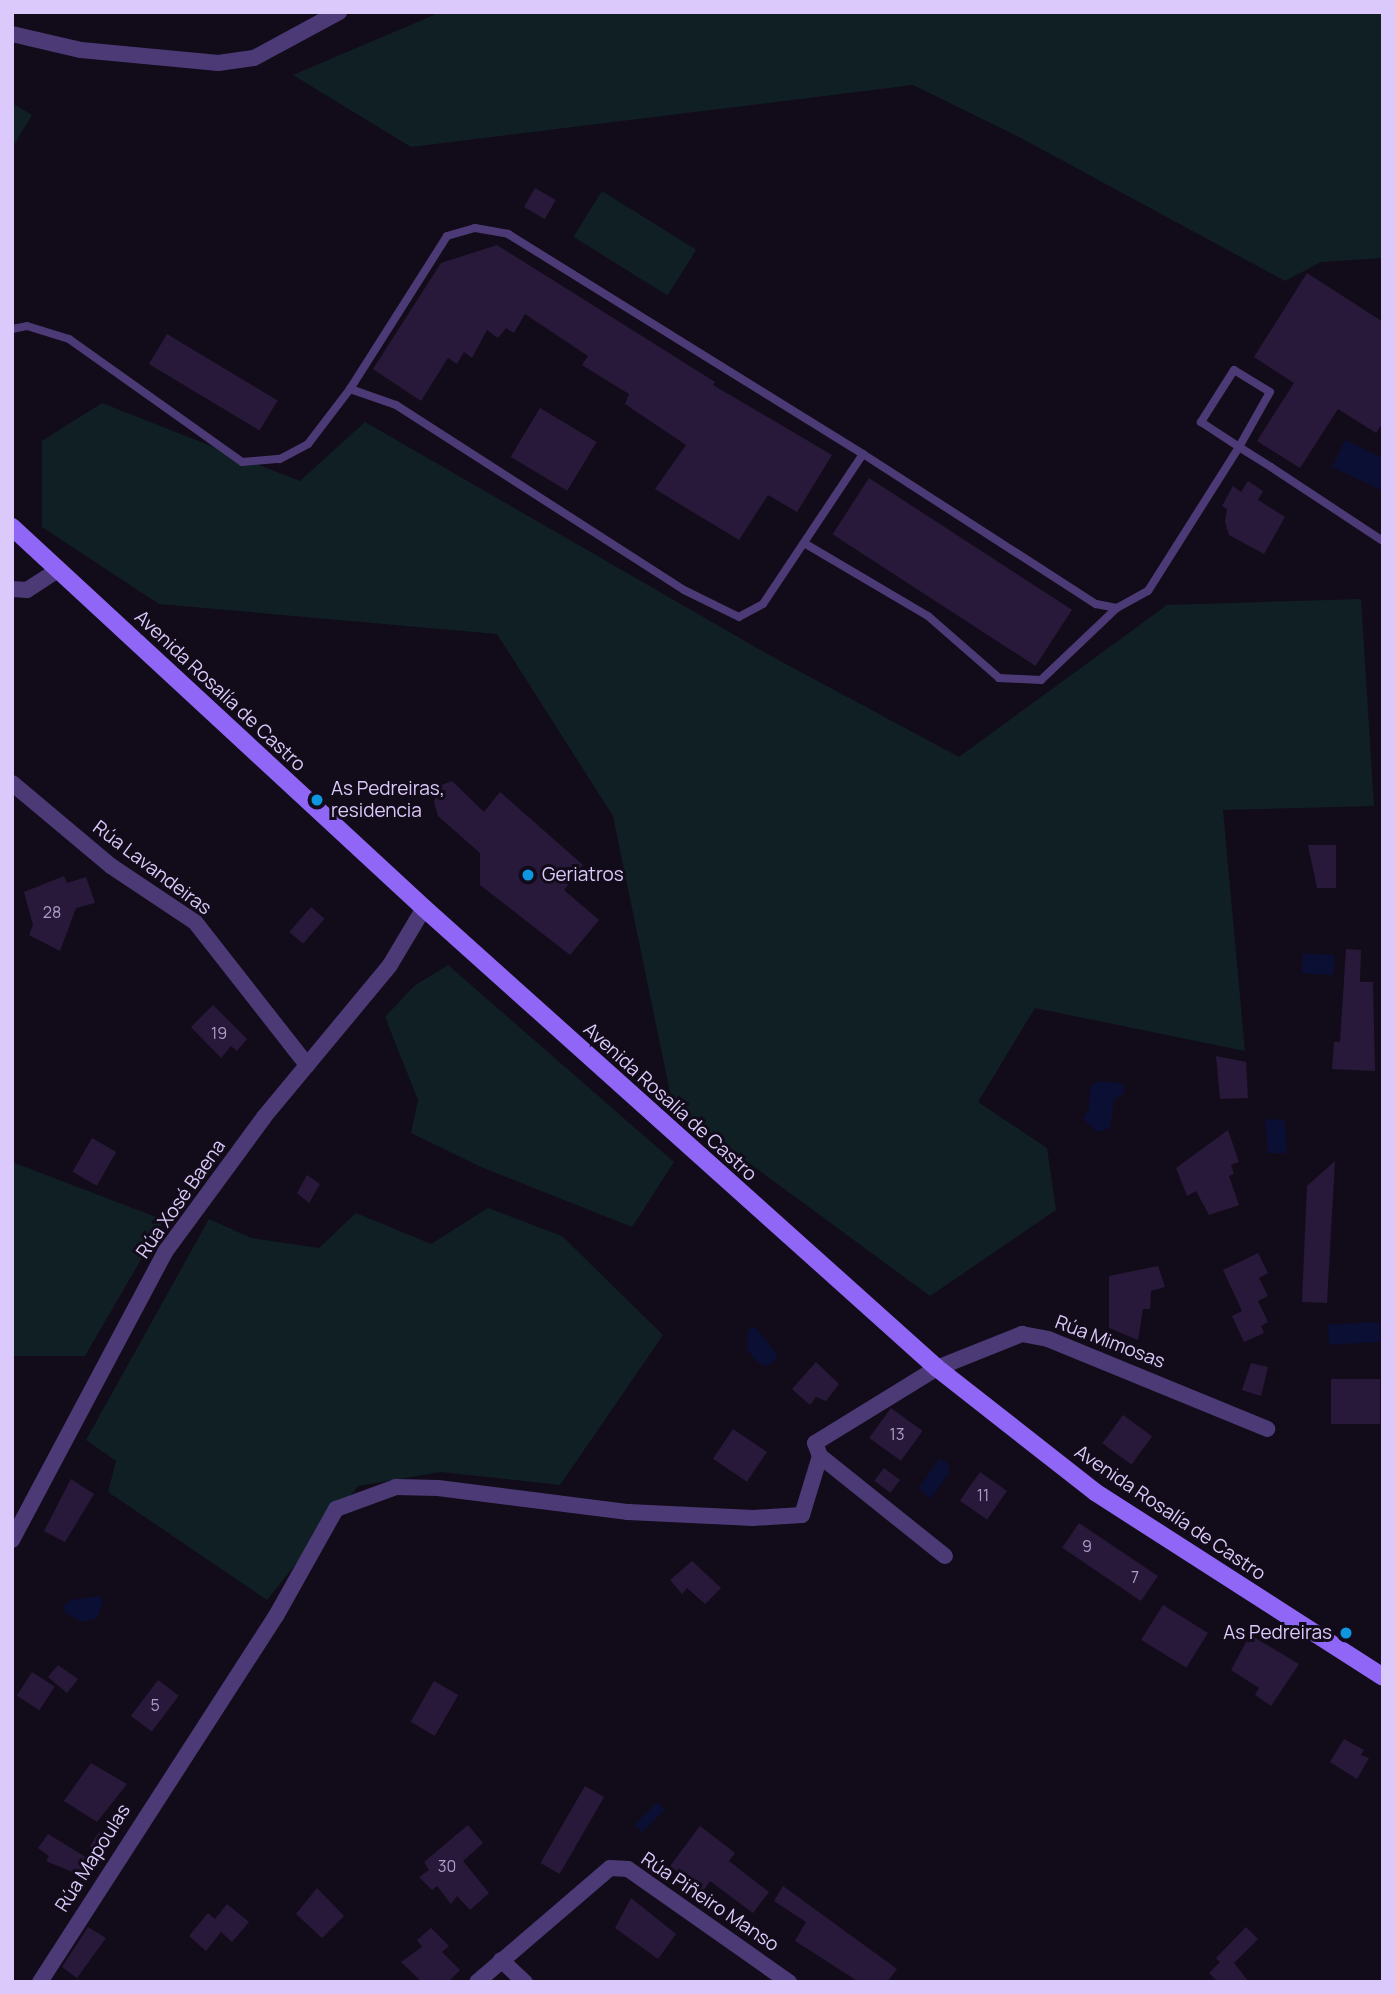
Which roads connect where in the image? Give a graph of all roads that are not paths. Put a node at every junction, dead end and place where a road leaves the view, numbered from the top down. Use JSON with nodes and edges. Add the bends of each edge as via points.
{"nodes":[{"id":1,"x":339,"y":12,"type":"edge"},
{"id":2,"x":12,"y":34,"type":"edge"},
{"id":3,"x":12,"y":329,"type":"edge"},
{"id":4,"x":350,"y":389,"type":"junction"},
{"id":5,"x":1239,"y":447,"type":"junction"},
{"id":6,"x":863,"y":454,"type":"junction"},
{"id":7,"x":12,"y":527,"type":"edge"},
{"id":8,"x":1383,"y":541,"type":"edge"},
{"id":9,"x":804,"y":542,"type":"junction"},
{"id":10,"x":58,"y":570,"type":"junction"},
{"id":11,"x":12,"y":589,"type":"edge"},
{"id":12,"x":1116,"y":608,"type":"junction"},
{"id":13,"x":12,"y":783,"type":"edge"},
{"id":14,"x":424,"y":908,"type":"junction"},
{"id":15,"x":307,"y":1065,"type":"junction"},
{"id":16,"x":937,"y":1368,"type":"junction"},
{"id":17,"x":1267,"y":1429,"type":"dead end"},
{"id":18,"x":820,"y":1456,"type":"junction"},
{"id":19,"x":12,"y":1540,"type":"edge"},
{"id":20,"x":945,"y":1556,"type":"dead end"},
{"id":21,"x":1343,"y":1653,"type":"junction"},
{"id":22,"x":1383,"y":1665,"type":"edge"},
{"id":23,"x":1383,"y":1678,"type":"edge"},
{"id":24,"x":501,"y":1960,"type":"junction"},
{"id":25,"x":40,"y":1982,"type":"edge"},
{"id":26,"x":477,"y":1982,"type":"edge"},
{"id":27,"x":526,"y":1982,"type":"edge"},
{"id":28,"x":789,"y":1982,"type":"edge"}],
"edges":[{"from":1,"to":2,"type":"street","via":[[254,58],[218,63],[82,50]]},
{"from":3,"to":4,"type":"lane","via":[[27,326],[69,339],[242,462],[281,459],[308,444]]},
{"from":4,"to":6,"type":"lane","via":[[428,260],[447,236],[475,228],[508,234]]},
{"from":4,"to":9,"type":"lane","via":[[396,405],[684,590],[739,617],[764,604]]},
{"from":5,"to":5,"type":"lane","via":[[1270,392],[1234,370],[1201,422]]},
{"from":5,"to":8,"type":"lane"},
{"from":5,"to":12,"type":"lane","via":[[1148,591]]},
{"from":6,"to":9,"type":"lane"},
{"from":6,"to":12,"type":"lane","via":[[1096,604]]},
{"from":7,"to":10,"type":"street","name":"Avenida Rosalía de Castro"},
{"from":9,"to":12,"type":"lane","via":[[928,616],[999,678],[1041,680]]},
{"from":10,"to":11,"type":"street","via":[[27,590]]},
{"from":10,"to":14,"type":"street","name":"Avenida Rosalía de Castro"},
{"from":13,"to":15,"type":"street","name":"Rúa Lavandeiras","via":[[111,866],[195,922]]},
{"from":14,"to":15,"type":"street","name":"Rúa Xosé Baena","via":[[390,965]]},
{"from":14,"to":16,"type":"street","name":"Avenida Rosalía de Castro"},
{"from":15,"to":19,"type":"street","name":"Rúa Xosé Baena","via":[[165,1252]]},
{"from":16,"to":17,"type":"street","name":"Rúa Mimosas","via":[[1022,1334],[1048,1339]]},
{"from":16,"to":18,"type":"street","name":"Rúa Mimosas","via":[[834,1429],[816,1443]]},
{"from":16,"to":21,"type":"street","name":"Avenida Rosalía de Castro","via":[[1096,1492]]},
{"from":18,"to":20,"type":"street"},
{"from":18,"to":25,"type":"street","name":"Rúa Mapoulas","via":[[802,1516],[628,1512],[438,1488],[396,1487],[336,1509],[276,1616]]},
{"from":21,"to":22,"type":"street","name":"Avenida Rosalía de Castro"},
{"from":21,"to":23,"type":"street","name":"Avenida Rosalía de Castro"},
{"from":24,"to":26,"type":"street","name":"Rúa Piñeiro Manso"},
{"from":24,"to":27,"type":"street"},
{"from":24,"to":28,"type":"street","name":"Rúa Piñeiro Manso","via":[[596,1877],[610,1868],[628,1869]]}]}
